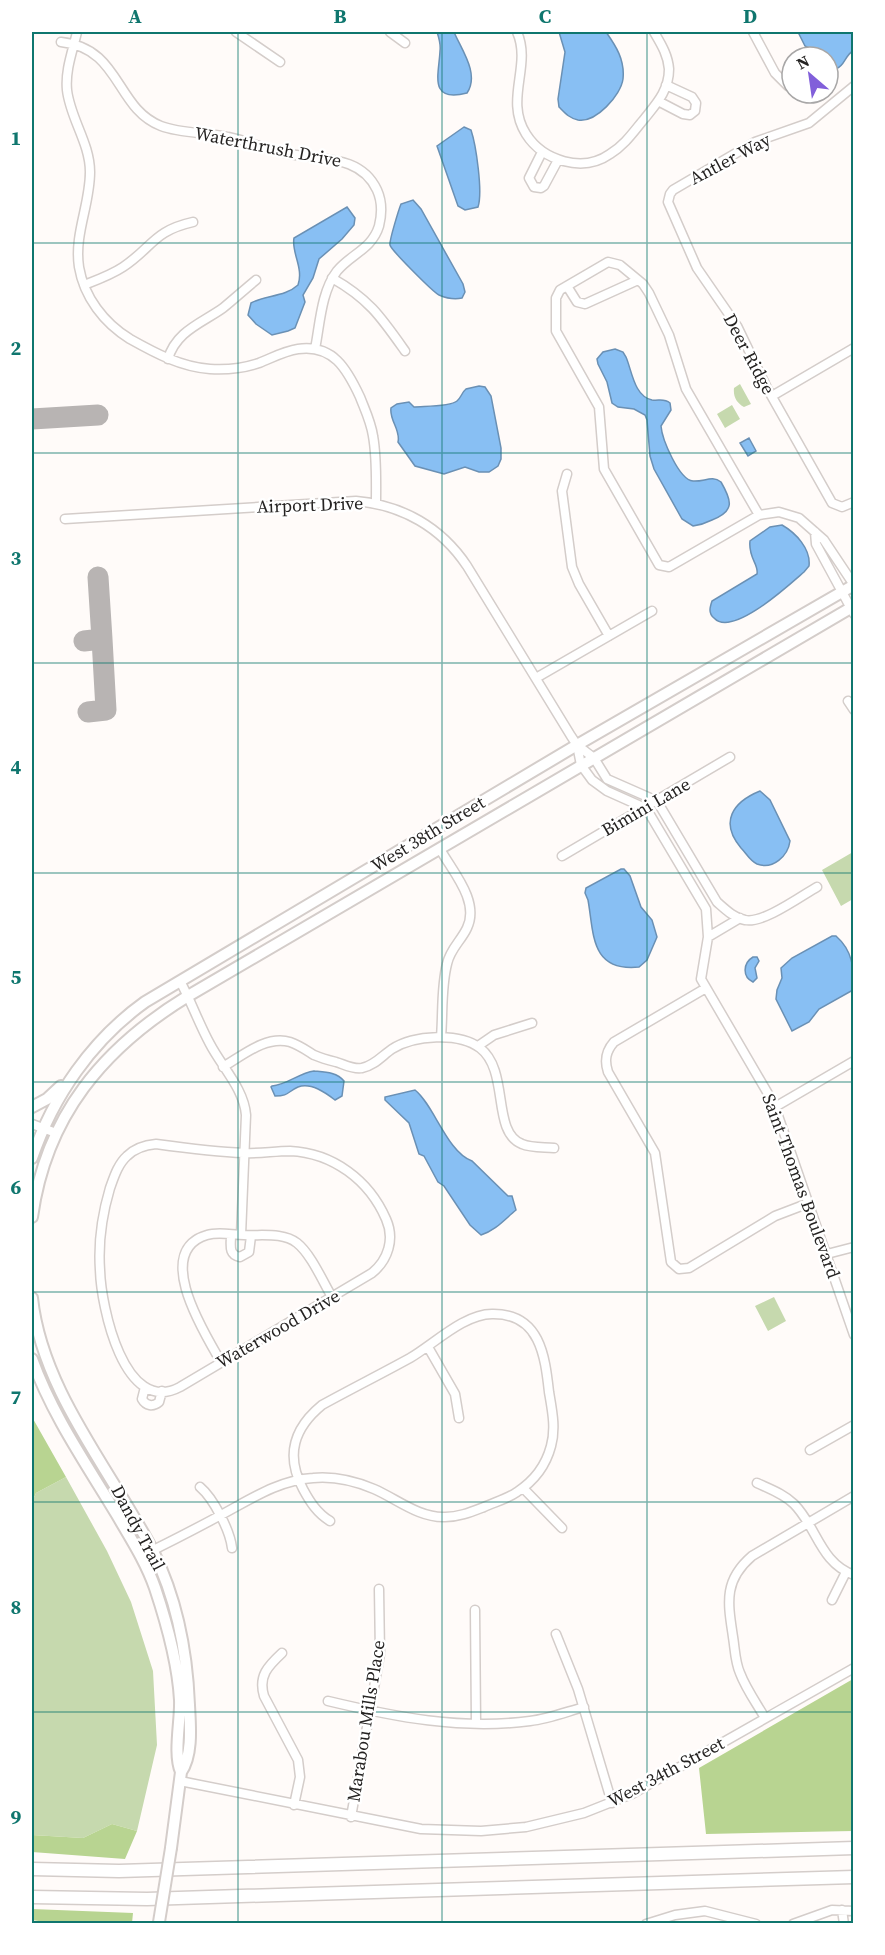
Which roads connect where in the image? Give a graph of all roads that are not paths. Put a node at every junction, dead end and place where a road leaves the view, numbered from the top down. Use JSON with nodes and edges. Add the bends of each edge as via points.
{"nodes":[{"id":1,"x":77,"y":32,"type":"edge"},
{"id":2,"x":236,"y":32,"type":"edge"},
{"id":3,"x":390,"y":32,"type":"edge"},
{"id":4,"x":518,"y":32,"type":"edge"},
{"id":5,"x":654,"y":32,"type":"edge"},
{"id":6,"x":753,"y":32,"type":"edge"},
{"id":7,"x":61,"y":42,"type":"dead end"},
{"id":8,"x":405,"y":43,"type":"dead end"},
{"id":9,"x":74,"y":46,"type":"junction"},
{"id":10,"x":280,"y":62,"type":"dead end"},
{"id":11,"x":780,"y":79,"type":"edge"},
{"id":12,"x":666,"y":85,"type":"junction"},
{"id":13,"x":854,"y":86,"type":"edge"},
{"id":14,"x":658,"y":101,"type":"junction"},
{"id":15,"x":542,"y":152,"type":"junction"},
{"id":16,"x":558,"y":160,"type":"junction"},
{"id":17,"x":669,"y":197,"type":"joint"},
{"id":18,"x":193,"y":222,"type":"dead end"},
{"id":19,"x":333,"y":278,"type":"junction"},
{"id":20,"x":638,"y":279,"type":"junction"},
{"id":21,"x":256,"y":280,"type":"dead end"},
{"id":22,"x":84,"y":285,"type":"junction"},
{"id":23,"x":567,"y":286,"type":"junction"},
{"id":24,"x":854,"y":348,"type":"edge"},
{"id":25,"x":315,"y":349,"type":"junction"},
{"id":26,"x":405,"y":351,"type":"dead end"},
{"id":27,"x":168,"y":359,"type":"junction"},
{"id":28,"x":772,"y":396,"type":"junction"},
{"id":29,"x":567,"y":474,"type":"dead end"},
{"id":30,"x":854,"y":502,"type":"edge"},
{"id":31,"x":376,"y":504,"type":"junction"},
{"id":32,"x":759,"y":515,"type":"junction"},
{"id":33,"x":65,"y":519,"type":"dead end"},
{"id":34,"x":815,"y":532,"type":"junction"},
{"id":35,"x":854,"y":585,"type":"edge"},
{"id":36,"x":842,"y":591,"type":"junction"},
{"id":37,"x":852,"y":609,"type":"edge"},
{"id":38,"x":652,"y":611,"type":"dead end"},
{"id":39,"x":609,"y":636,"type":"junction"},
{"id":40,"x":536,"y":678,"type":"junction"},
{"id":41,"x":848,"y":701,"type":"dead end"},
{"id":42,"x":854,"y":710,"type":"edge"},
{"id":43,"x":577,"y":745,"type":"junction"},
{"id":44,"x":730,"y":757,"type":"dead end"},
{"id":45,"x":594,"y":758,"type":"junction"},
{"id":46,"x":581,"y":765,"type":"junction"},
{"id":47,"x":657,"y":801,"type":"junction"},
{"id":48,"x":645,"y":808,"type":"junction"},
{"id":49,"x":440,"y":849,"type":"junction"},
{"id":50,"x":562,"y":856,"type":"dead end"},
{"id":51,"x":817,"y":887,"type":"dead end"},
{"id":52,"x":717,"y":902,"type":"junction"},
{"id":53,"x":706,"y":909,"type":"junction"},
{"id":54,"x":740,"y":918,"type":"junction"},
{"id":55,"x":708,"y":937,"type":"junction"},
{"id":56,"x":180,"y":981,"type":"junction"},
{"id":57,"x":706,"y":988,"type":"junction"},
{"id":58,"x":188,"y":996,"type":"junction"},
{"id":59,"x":532,"y":1023,"type":"dead end"},
{"id":60,"x":441,"y":1037,"type":"junction"},
{"id":61,"x":477,"y":1046,"type":"junction"},
{"id":62,"x":854,"y":1060,"type":"edge"},
{"id":63,"x":81,"y":1064,"type":"junction"},
{"id":64,"x":223,"y":1067,"type":"junction"},
{"id":65,"x":32,"y":1107,"type":"edge"},
{"id":66,"x":775,"y":1107,"type":"junction"},
{"id":67,"x":32,"y":1124,"type":"edge"},
{"id":68,"x":43,"y":1128,"type":"junction"},
{"id":69,"x":56,"y":1133,"type":"junction"},
{"id":70,"x":554,"y":1148,"type":"dead end"},
{"id":71,"x":244,"y":1153,"type":"junction"},
{"id":72,"x":32,"y":1158,"type":"edge"},
{"id":73,"x":809,"y":1203,"type":"junction"},
{"id":74,"x":32,"y":1217,"type":"edge"},
{"id":75,"x":236,"y":1235,"type":"junction"},
{"id":76,"x":251,"y":1236,"type":"junction"},
{"id":77,"x":854,"y":1247,"type":"edge"},
{"id":78,"x":827,"y":1254,"type":"junction"},
{"id":79,"x":332,"y":1297,"type":"junction"},
{"id":80,"x":32,"y":1298,"type":"edge"},
{"id":81,"x":32,"y":1304,"type":"edge"},
{"id":82,"x":854,"y":1335,"type":"edge"},
{"id":83,"x":428,"y":1347,"type":"junction"},
{"id":84,"x":32,"y":1359,"type":"edge"},
{"id":85,"x":221,"y":1362,"type":"junction"},
{"id":86,"x":459,"y":1418,"type":"dead end"},
{"id":87,"x":854,"y":1425,"type":"edge"},
{"id":88,"x":810,"y":1450,"type":"dead end"},
{"id":89,"x":298,"y":1480,"type":"junction"},
{"id":90,"x":757,"y":1483,"type":"dead end"},
{"id":91,"x":200,"y":1486,"type":"dead end"},
{"id":92,"x":523,"y":1488,"type":"junction"},
{"id":93,"x":854,"y":1496,"type":"edge"},
{"id":94,"x":219,"y":1516,"type":"junction"},
{"id":95,"x":330,"y":1521,"type":"dead end"},
{"id":96,"x":807,"y":1523,"type":"junction"},
{"id":97,"x":562,"y":1528,"type":"dead end"},
{"id":98,"x":232,"y":1548,"type":"dead end"},
{"id":99,"x":152,"y":1550,"type":"junction"},
{"id":100,"x":141,"y":1556,"type":"junction"},
{"id":101,"x":850,"y":1573,"type":"edge"},
{"id":102,"x":379,"y":1589,"type":"dead end"},
{"id":103,"x":832,"y":1600,"type":"dead end"},
{"id":104,"x":475,"y":1610,"type":"dead end"},
{"id":105,"x":555,"y":1634,"type":"dead end"},
{"id":106,"x":282,"y":1653,"type":"dead end"},
{"id":107,"x":854,"y":1668,"type":"edge"},
{"id":108,"x":328,"y":1701,"type":"dead end"},
{"id":109,"x":584,"y":1707,"type":"junction"},
{"id":110,"x":371,"y":1712,"type":"junction"},
{"id":111,"x":765,"y":1718,"type":"junction"},
{"id":112,"x":476,"y":1723,"type":"junction"},
{"id":113,"x":181,"y":1777,"type":"junction"},
{"id":114,"x":612,"y":1803,"type":"junction"},
{"id":115,"x":294,"y":1805,"type":"junction"},
{"id":116,"x":351,"y":1817,"type":"junction"},
{"id":117,"x":854,"y":1848,"type":"edge"},
{"id":118,"x":32,"y":1869,"type":"edge"},
{"id":119,"x":854,"y":1877,"type":"edge"},
{"id":120,"x":32,"y":1897,"type":"edge"},
{"id":121,"x":842,"y":1910,"type":"junction"},
{"id":122,"x":854,"y":1911,"type":"edge"},
{"id":123,"x":159,"y":1923,"type":"edge"},
{"id":124,"x":646,"y":1923,"type":"edge"},
{"id":125,"x":756,"y":1923,"type":"edge"},
{"id":126,"x":793,"y":1923,"type":"edge"},
{"id":127,"x":844,"y":1923,"type":"edge"}],
"edges":[{"from":1,"to":9,"type":"street"},
{"from":2,"to":10,"type":"street"},
{"from":3,"to":8,"type":"street"},
{"from":4,"to":15,"type":"street","via":[[523,50],[516,98],[518,116],[526,135]]},
{"from":5,"to":12,"type":"street","via":[[668,61]]},
{"from":6,"to":11,"type":"street"},
{"from":7,"to":9,"type":"street","name":"Waterthrush Drive"},
{"from":9,"to":19,"type":"street","name":"Waterthrush Drive","via":[[106,64],[135,108],[162,126],[230,137],[291,155],[334,159],[363,172],[379,195],[379,226],[369,245]]},
{"from":9,"to":22,"type":"street","via":[[67,89],[90,167],[78,241]]},
{"from":12,"to":14,"type":"street"},
{"from":12,"to":14,"type":"street","via":[[692,97],[697,105],[695,111],[684,114]]},
{"from":13,"to":17,"type":"street","name":"Antler Way","via":[[809,123],[754,142],[673,190]]},
{"from":14,"to":16,"type":"street","via":[[610,155],[589,163]]},
{"from":15,"to":16,"type":"street"},
{"from":15,"to":16,"type":"street","via":[[529,178],[534,187],[544,186]]},
{"from":17,"to":28,"type":"street","name":"Deer Ridge","via":[[669,206],[698,268],[737,326]]},
{"from":18,"to":22,"type":"street","via":[[163,232],[123,267]]},
{"from":19,"to":25,"type":"street","name":"Waterthrush Drive","via":[[326,293]]},
{"from":19,"to":26,"type":"street","via":[[368,302]]},
{"from":20,"to":23,"type":"street","via":[[618,264],[608,262]]},
{"from":20,"to":23,"type":"street","via":[[585,304],[577,302]]},
{"from":20,"to":32,"type":"street","via":[[669,335],[686,389]]},
{"from":21,"to":27,"type":"street","via":[[183,333]]},
{"from":22,"to":27,"type":"street","via":[[112,326]]},
{"from":23,"to":32,"type":"street","via":[[556,297],[556,331],[599,407],[603,470],[657,562],[669,567]]},
{"from":24,"to":28,"type":"street"},
{"from":25,"to":27,"type":"street","via":[[291,350],[259,363],[228,369],[195,367]]},
{"from":25,"to":31,"type":"street","via":[[345,367],[367,414],[374,438]]},
{"from":28,"to":30,"type":"street","name":"Deer Ridge","via":[[832,502],[838,507]]},
{"from":29,"to":39,"type":"street","via":[[562,491],[572,567]]},
{"from":31,"to":33,"type":"street","name":"Airport Drive","via":[[342,501]]},
{"from":31,"to":40,"type":"street","name":"Airport Drive","via":[[413,517],[453,547]]},
{"from":32,"to":34,"type":"street","via":[[793,515]]},
{"from":34,"to":35,"type":"street"},
{"from":34,"to":36,"type":"street","via":[[816,544]]},
{"from":35,"to":36,"type":"main road","name":"West 38th Street"},
{"from":36,"to":37,"type":"street"},
{"from":36,"to":43,"type":"main road","name":"West 38th Street"},
{"from":37,"to":45,"type":"main road","name":"West 38th Street"},
{"from":38,"to":39,"type":"street"},
{"from":39,"to":40,"type":"street"},
{"from":40,"to":43,"type":"street","name":"Airport Drive"},
{"from":41,"to":42,"type":"street"},
{"from":43,"to":45,"type":"street"},
{"from":43,"to":46,"type":"street"},
{"from":43,"to":56,"type":"main road","name":"West 38th Street"},
{"from":44,"to":47,"type":"street","name":"Bimini Lane"},
{"from":45,"to":46,"type":"main road","name":"West 38th Street"},
{"from":45,"to":47,"type":"street","via":[[607,779]]},
{"from":46,"to":48,"type":"street","via":[[607,791]]},
{"from":46,"to":49,"type":"main road","name":"West 38th Street"},
{"from":47,"to":48,"type":"street","name":"Bimini Lane"},
{"from":47,"to":52,"type":"street"},
{"from":48,"to":50,"type":"street","name":"Bimini Lane"},
{"from":48,"to":53,"type":"street","name":"Saint Thomas Boulevard"},
{"from":49,"to":58,"type":"main road","name":"West 38th Street"},
{"from":49,"to":60,"type":"street","via":[[471,910],[466,930],[446,964]]},
{"from":51,"to":54,"type":"street","via":[[763,918]]},
{"from":52,"to":53,"type":"street"},
{"from":52,"to":54,"type":"street"},
{"from":53,"to":55,"type":"street","name":"Saint Thomas Boulevard"},
{"from":54,"to":55,"type":"street"},
{"from":55,"to":57,"type":"street","name":"Saint Thomas Boulevard","via":[[701,979]]},
{"from":56,"to":58,"type":"street"},
{"from":56,"to":63,"type":"main road","name":"West 38th Street","via":[[123,1019]]},
{"from":57,"to":66,"type":"street","name":"Saint Thomas Boulevard"},
{"from":57,"to":73,"type":"street","via":[[618,1040],[607,1053],[606,1068],[655,1153],[670,1259],[677,1268],[689,1268],[774,1216]]},
{"from":58,"to":64,"type":"street"},
{"from":58,"to":69,"type":"main road","name":"West 38th Street","via":[[110,1055],[78,1095]]},
{"from":59,"to":61,"type":"street","via":[[494,1035]]},
{"from":60,"to":61,"type":"street"},
{"from":60,"to":64,"type":"street","via":[[410,1041],[360,1069],[279,1040]]},
{"from":61,"to":70,"type":"street","via":[[488,1056],[494,1070],[508,1133],[523,1144]]},
{"from":62,"to":66,"type":"street"},
{"from":63,"to":65,"type":"main road","via":[[51,1096]]},
{"from":63,"to":68,"type":"main road","name":"West 38th Street"},
{"from":64,"to":71,"type":"street","via":[[244,1105]]},
{"from":66,"to":73,"type":"street","name":"Saint Thomas Boulevard"},
{"from":67,"to":68,"type":"street"},
{"from":68,"to":69,"type":"street"},
{"from":68,"to":72,"type":"main road"},
{"from":69,"to":74,"type":"main road","via":[[39,1178]]},
{"from":71,"to":75,"type":"street"},
{"from":71,"to":79,"type":"street","name":"Waterwood Drive","via":[[300,1152],[324,1158],[342,1167],[366,1188],[386,1218],[390,1231],[386,1257],[375,1271]]},
{"from":71,"to":85,"type":"street","name":"Waterwood Drive","via":[[156,1144],[126,1156],[105,1204],[99,1249],[101,1284],[111,1329],[136,1380],[153,1390],[176,1389]]},
{"from":73,"to":78,"type":"street","name":"Saint Thomas Boulevard"},
{"from":75,"to":76,"type":"street"},
{"from":75,"to":76,"type":"street","via":[[231,1251],[239,1257],[249,1252]]},
{"from":75,"to":85,"type":"street","via":[[216,1233],[199,1238],[189,1248],[183,1263],[192,1308]]},
{"from":76,"to":79,"type":"street","via":[[295,1241]]},
{"from":77,"to":78,"type":"street"},
{"from":78,"to":82,"type":"street","name":"Saint Thomas Boulevard"},
{"from":79,"to":85,"type":"street","name":"Waterwood Drive"},
{"from":80,"to":81,"type":"main road","name":"Dandy Trail"},
{"from":81,"to":99,"type":"main road","name":"Dandy Trail","via":[[56,1381]]},
{"from":83,"to":86,"type":"street","via":[[455,1394]]},
{"from":83,"to":89,"type":"street","via":[[312,1412],[295,1444]]},
{"from":83,"to":92,"type":"street","via":[[471,1319],[495,1314],[508,1316],[534,1333],[543,1349],[553,1437],[544,1464]]},
{"from":84,"to":100,"type":"main road","name":"Dandy Trail","via":[[52,1407]]},
{"from":87,"to":88,"type":"street"},
{"from":89,"to":92,"type":"street","via":[[331,1478],[360,1484],[418,1511],[442,1517],[466,1514]]},
{"from":89,"to":94,"type":"street","via":[[269,1489]]},
{"from":89,"to":95,"type":"street","via":[[314,1506]]},
{"from":90,"to":96,"type":"street","via":[[789,1499]]},
{"from":91,"to":94,"type":"street"},
{"from":92,"to":97,"type":"street"},
{"from":93,"to":96,"type":"street"},
{"from":94,"to":98,"type":"street"},
{"from":94,"to":99,"type":"street"},
{"from":96,"to":101,"type":"street","via":[[827,1556]]},
{"from":96,"to":111,"type":"street","via":[[749,1558],[730,1588],[728,1606],[738,1666]]},
{"from":99,"to":100,"type":"street"},
{"from":99,"to":113,"type":"main road","name":"Dandy Trail","via":[[172,1599],[186,1667],[189,1730],[186,1766]]},
{"from":100,"to":113,"type":"main road","name":"Dandy Trail","via":[[173,1652],[180,1700]]},
{"from":101,"to":103,"type":"street"},
{"from":102,"to":110,"type":"street","name":"Marabou Mills Place","via":[[380,1654]]},
{"from":104,"to":112,"type":"street"},
{"from":105,"to":109,"type":"street"},
{"from":106,"to":115,"type":"street","via":[[265,1671],[262,1685],[298,1760],[300,1781]]},
{"from":107,"to":111,"type":"street","name":"West 34th Street"},
{"from":108,"to":110,"type":"street"},
{"from":109,"to":112,"type":"street","via":[[534,1721]]},
{"from":109,"to":114,"type":"street"},
{"from":110,"to":112,"type":"street","via":[[420,1721]]},
{"from":110,"to":116,"type":"street","name":"Marabou Mills Place"},
{"from":111,"to":114,"type":"street","name":"West 34th Street"},
{"from":113,"to":115,"type":"street","name":"West 34th Street"},
{"from":113,"to":123,"type":"main road","name":"Dandy Trail","bridge":true},
{"from":114,"to":116,"type":"street","name":"West 34th Street","via":[[555,1821],[492,1831],[421,1829]]},
{"from":115,"to":116,"type":"street","name":"West 34th Street"},
{"from":117,"to":118,"type":"highway","via":[[150,1870]]},
{"from":119,"to":120,"type":"highway","via":[[147,1899]]},
{"from":121,"to":122,"type":"street"},
{"from":121,"to":126,"type":"street"},
{"from":121,"to":127,"type":"street"},
{"from":124,"to":125,"type":"street","via":[[705,1911]]}]}
